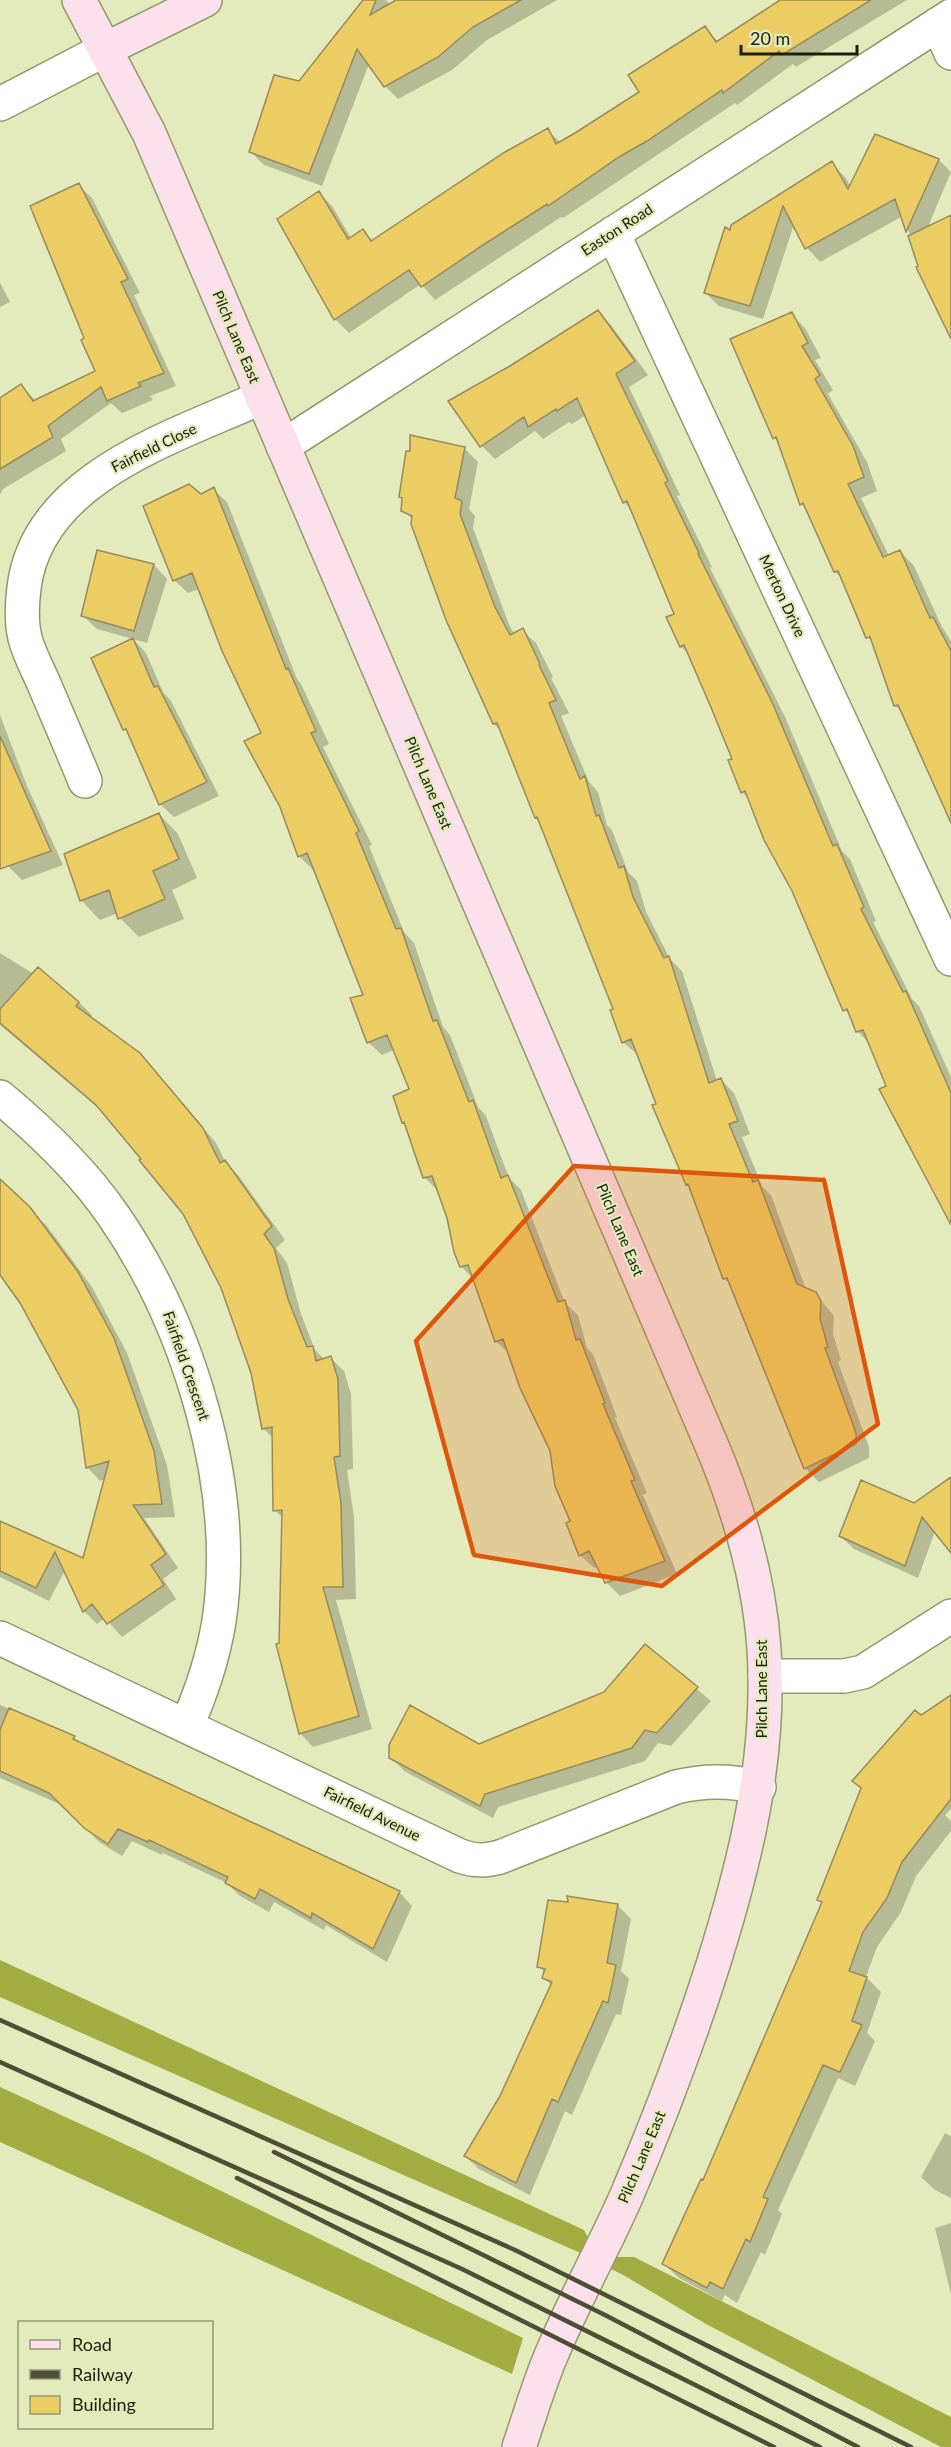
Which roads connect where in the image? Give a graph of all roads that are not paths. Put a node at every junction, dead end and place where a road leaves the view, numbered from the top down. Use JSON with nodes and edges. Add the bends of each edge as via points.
{"nodes":[{"id":1,"x":79,"y":0,"type":"edge"},
{"id":2,"x":205,"y":0,"type":"edge"},
{"id":3,"x":947,"y":31,"type":"edge"},
{"id":4,"x":106,"y":49,"type":"junction"},
{"id":5,"x":0,"y":104,"type":"edge"},
{"id":6,"x":612,"y":233,"type":"junction"},
{"id":7,"x":262,"y":397,"type":"junction"},
{"id":8,"x":283,"y":446,"type":"junction"},
{"id":9,"x":86,"y":781,"type":"dead end"},
{"id":10,"x":951,"y":959,"type":"edge"},
{"id":11,"x":0,"y":1097,"type":"edge"},
{"id":12,"x":951,"y":1616,"type":"edge"},
{"id":13,"x":0,"y":1638,"type":"edge"},
{"id":14,"x":765,"y":1676,"type":"junction"},
{"id":15,"x":187,"y":1725,"type":"junction"},
{"id":16,"x":759,"y":1787,"type":"junction"},
{"id":17,"x":519,"y":2447,"type":"edge"}],
"edges":[{"from":1,"to":4,"type":"street","name":"Pilch Lane East"},
{"from":2,"to":4,"type":"street"},
{"from":3,"to":6,"type":"street","name":"Easton Road"},
{"from":4,"to":5,"type":"street"},
{"from":4,"to":7,"type":"street","name":"Pilch Lane East","via":[[149,133]]},
{"from":6,"to":8,"type":"street","name":"Easton Road"},
{"from":6,"to":10,"type":"street","name":"Merton Drive"},
{"from":7,"to":8,"type":"street","name":"Pilch Lane East"},
{"from":7,"to":9,"type":"street","name":"Fairfield Close","via":[[109,469],[53,517],[32,552],[23,599],[25,640]]},
{"from":8,"to":14,"type":"street","name":"Pilch Lane East","via":[[725,1476],[750,1555]]},
{"from":11,"to":15,"type":"street","name":"Fairfield Crescent","via":[[56,1147],[112,1215],[163,1303],[197,1390],[220,1514],[222,1583],[206,1680]]},
{"from":12,"to":14,"type":"street","via":[[863,1672],[844,1676]]},
{"from":13,"to":15,"type":"street","name":"Fairfield Avenue"},
{"from":14,"to":16,"type":"street","name":"Pilch Lane East"},
{"from":15,"to":16,"type":"street","name":"Fairfield Avenue","via":[[473,1860],[500,1857],[676,1787],[723,1781]]},
{"from":16,"to":17,"type":"street","name":"Pilch Lane East","via":[[740,1876],[697,2016],[625,2198],[545,2371]]}]}
